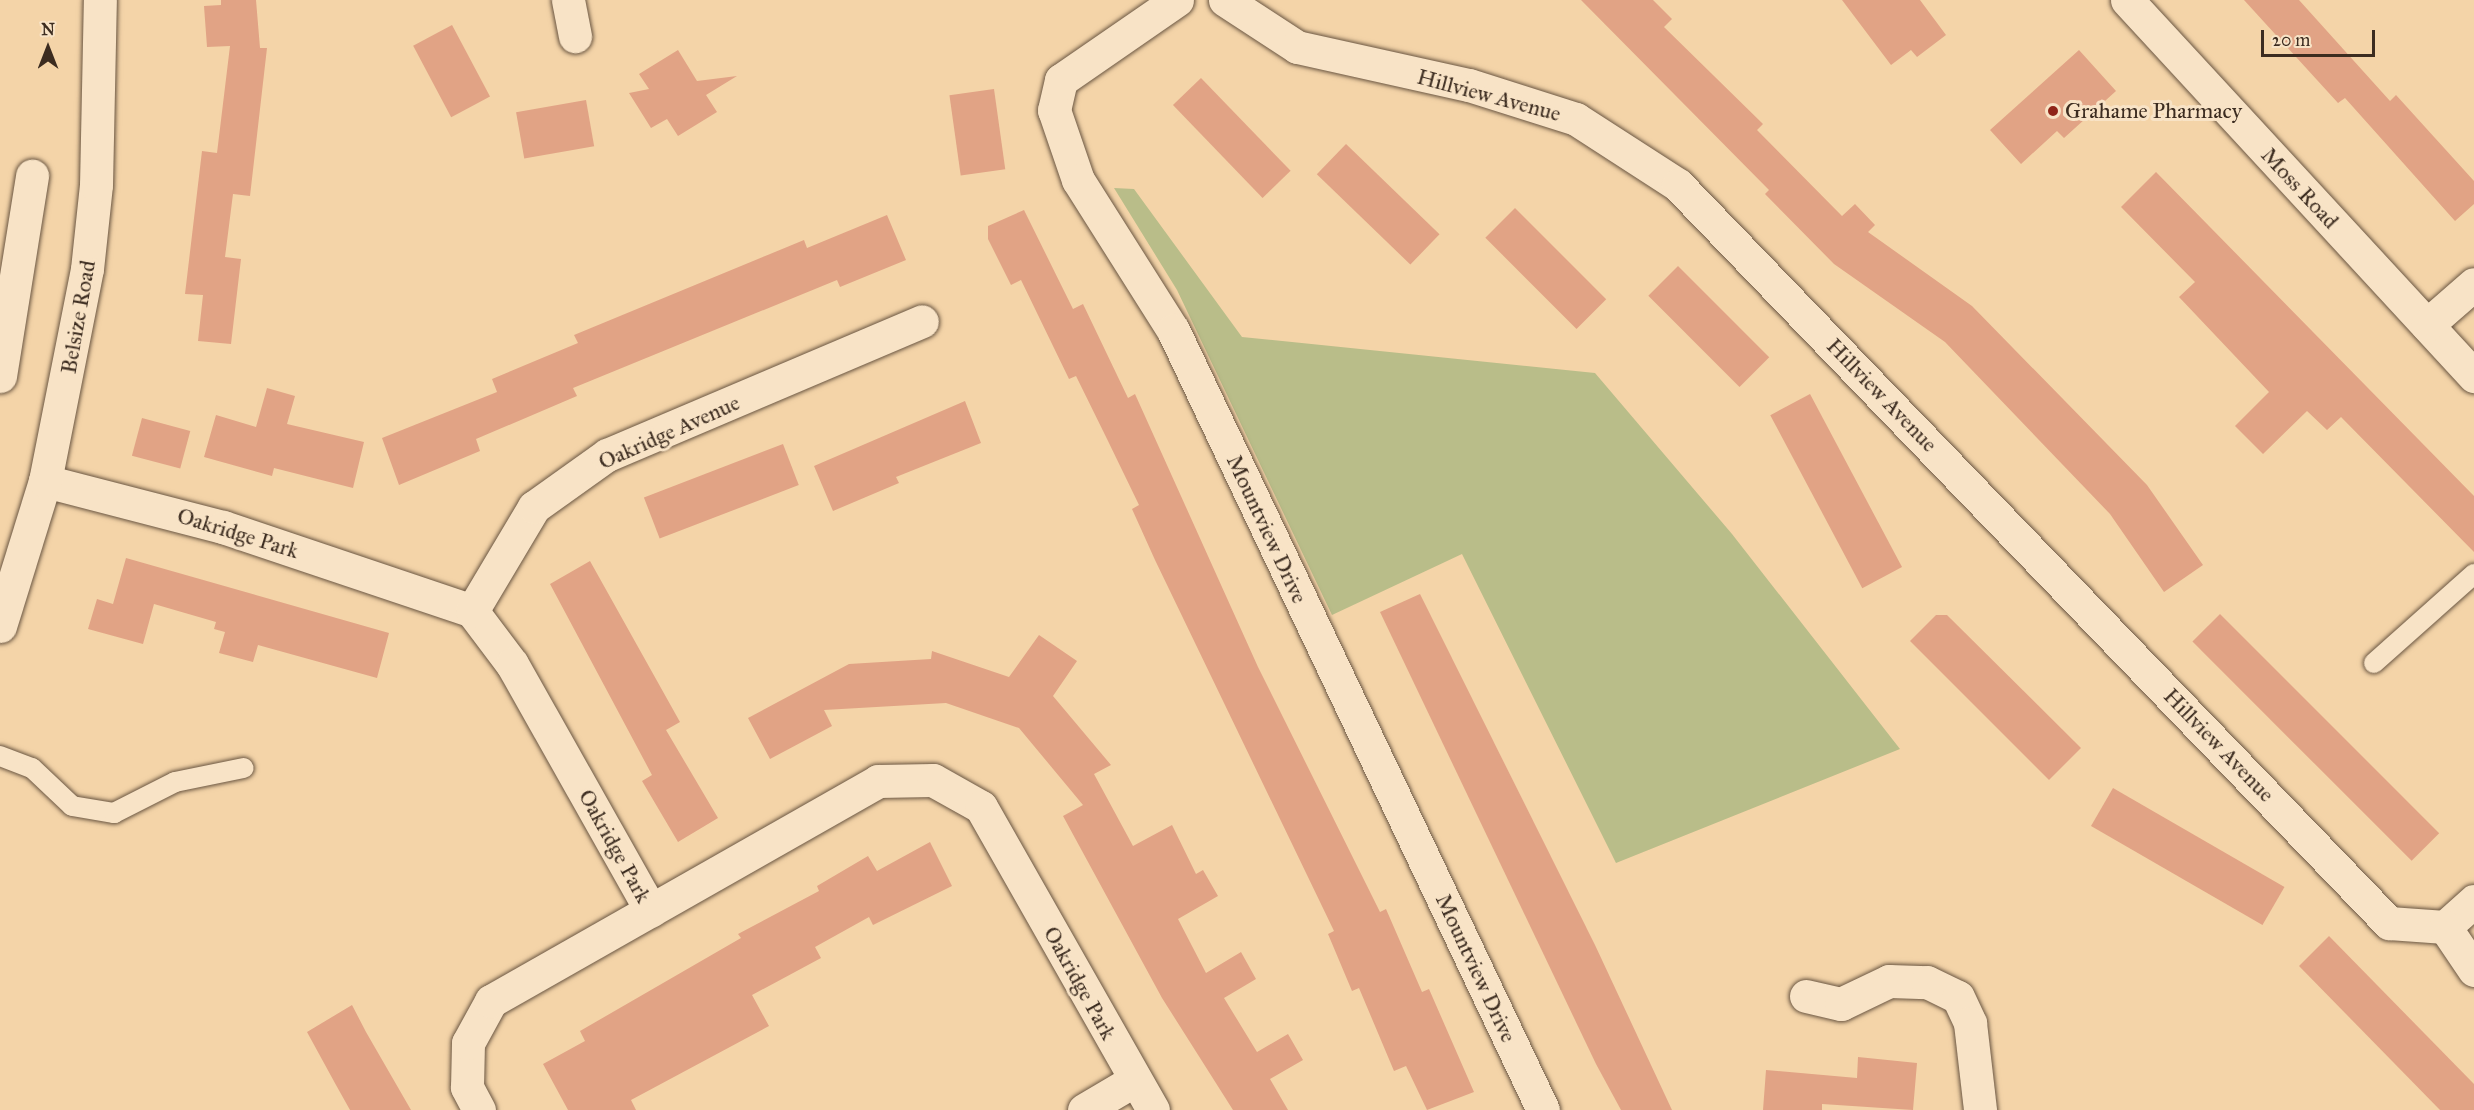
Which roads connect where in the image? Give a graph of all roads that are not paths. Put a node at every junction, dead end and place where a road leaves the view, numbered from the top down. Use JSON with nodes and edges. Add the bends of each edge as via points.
{"nodes":[{"id":1,"x":100,"y":0,"type":"edge"},
{"id":2,"x":568,"y":0,"type":"edge"},
{"id":3,"x":1177,"y":0,"type":"edge"},
{"id":4,"x":1225,"y":0,"type":"edge"},
{"id":5,"x":2127,"y":0,"type":"edge"},
{"id":6,"x":575,"y":36,"type":"dead end"},
{"id":7,"x":32,"y":176,"type":"dead end"},
{"id":8,"x":2474,"y":284,"type":"edge"},
{"id":9,"x":922,"y":321,"type":"dead end"},
{"id":10,"x":2427,"y":325,"type":"junction"},
{"id":11,"x":0,"y":376,"type":"edge"},
{"id":12,"x":2474,"y":376,"type":"edge"},
{"id":13,"x":45,"y":481,"type":"junction"},
{"id":14,"x":2474,"y":574,"type":"edge"},
{"id":15,"x":472,"y":611,"type":"junction"},
{"id":16,"x":0,"y":626,"type":"edge"},
{"id":17,"x":2374,"y":663,"type":"dead end"},
{"id":18,"x":0,"y":756,"type":"edge"},
{"id":19,"x":244,"y":768,"type":"dead end"},
{"id":20,"x":2474,"y":901,"type":"edge"},
{"id":21,"x":651,"y":911,"type":"junction"},
{"id":22,"x":2445,"y":927,"type":"junction"},
{"id":23,"x":2474,"y":970,"type":"edge"},
{"id":24,"x":1806,"y":996,"type":"dead end"},
{"id":25,"x":1135,"y":1080,"type":"junction"},
{"id":26,"x":479,"y":1110,"type":"edge"},
{"id":27,"x":1084,"y":1110,"type":"edge"},
{"id":28,"x":1153,"y":1110,"type":"edge"},
{"id":29,"x":1543,"y":1110,"type":"edge"},
{"id":30,"x":1980,"y":1110,"type":"edge"}],
"edges":[{"from":1,"to":13,"type":"street","name":"Belsize Road","via":[[96,185],[87,269]]},
{"from":2,"to":6,"type":"street"},
{"from":3,"to":29,"type":"street","name":"Mountview Drive","via":[[1061,80],[1054,110],[1078,180],[1173,330]]},
{"from":4,"to":22,"type":"street","name":"Hillview Avenue","via":[[1297,47],[1469,85],[1576,119],[1678,185],[2389,923]]},
{"from":5,"to":10,"type":"street","name":"Moss Road"},
{"from":7,"to":11,"type":"street"},
{"from":8,"to":10,"type":"street"},
{"from":9,"to":15,"type":"street","name":"Oakridge Avenue","via":[[607,455],[534,507]]},
{"from":10,"to":12,"type":"street","name":"Moss Road"},
{"from":13,"to":15,"type":"street","name":"Oakridge Park","via":[[224,526]]},
{"from":13,"to":16,"type":"street","name":"Belsize Road"},
{"from":14,"to":17,"type":"lane"},
{"from":15,"to":21,"type":"street","name":"Oakridge Park","via":[[512,664]]},
{"from":18,"to":19,"type":"lane","via":[[32,768],[72,806],[114,813],[175,782]]},
{"from":20,"to":22,"type":"street"},
{"from":21,"to":25,"type":"street","name":"Oakridge Park","via":[[878,781],[933,780],[981,807]]},
{"from":21,"to":26,"type":"street","via":[[491,1001],[468,1043],[467,1087]]},
{"from":22,"to":23,"type":"street"},
{"from":24,"to":30,"type":"street","via":[[1841,1004],[1890,981],[1927,982],[1958,997],[1970,1023]]},
{"from":25,"to":27,"type":"street"},
{"from":25,"to":28,"type":"street","name":"Oakridge Park"}]}
